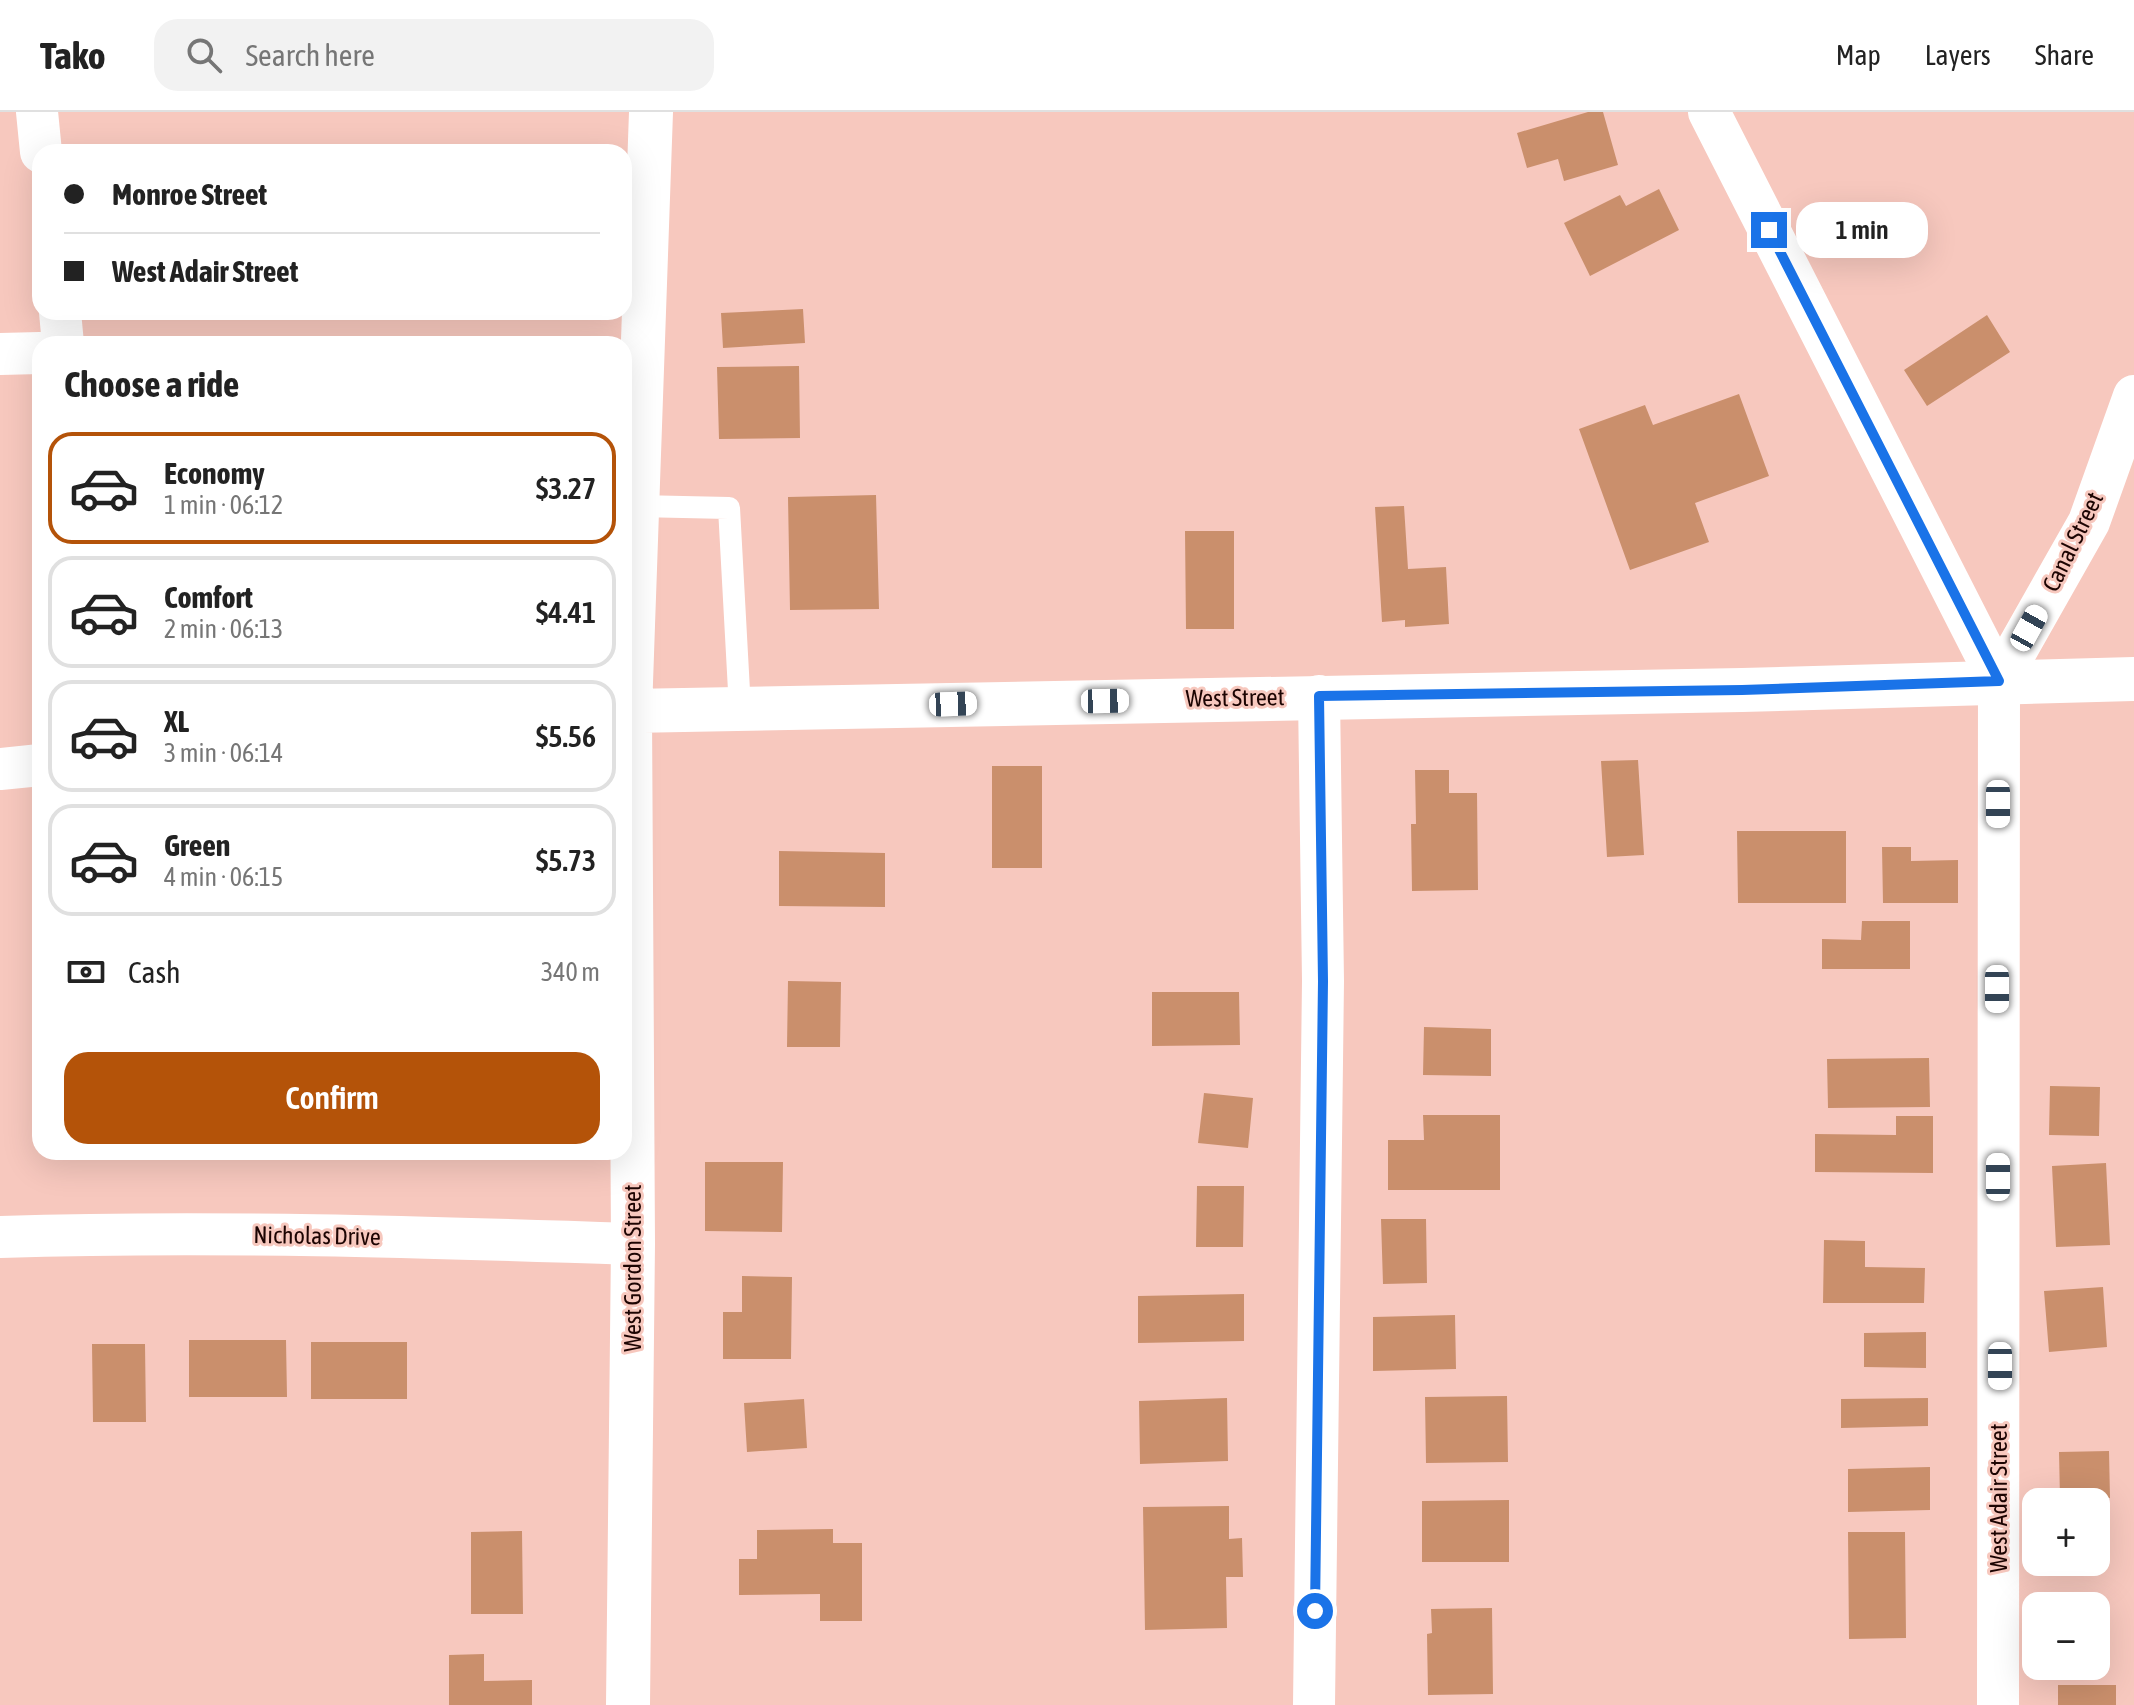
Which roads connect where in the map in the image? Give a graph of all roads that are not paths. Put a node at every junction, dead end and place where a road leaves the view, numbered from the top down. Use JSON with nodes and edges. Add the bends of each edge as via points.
{"nodes":[{"id":1,"x":37,"y":112,"type":"edge"},
{"id":2,"x":651,"y":112,"type":"edge"},
{"id":3,"x":1715,"y":114,"type":"edge"},
{"id":4,"x":40,"y":144,"type":"edge"},
{"id":5,"x":32,"y":353,"type":"edge"},
{"id":6,"x":0,"y":354,"type":"edge"},
{"id":7,"x":2134,"y":396,"type":"edge"},
{"id":8,"x":637,"y":506,"type":"junction"},
{"id":9,"x":632,"y":608,"type":"edge"},
{"id":10,"x":2134,"y":679,"type":"edge"},
{"id":11,"x":1999,"y":681,"type":"junction"},
{"id":12,"x":1319,"y":696,"type":"junction"},
{"id":13,"x":740,"y":709,"type":"junction"},
{"id":14,"x":632,"y":711,"type":"edge"},
{"id":15,"x":32,"y":766,"type":"edge"},
{"id":16,"x":0,"y":769,"type":"edge"},
{"id":17,"x":632,"y":1155,"type":"edge"},
{"id":18,"x":0,"y":1237,"type":"edge"},
{"id":19,"x":633,"y":1244,"type":"junction"},
{"id":20,"x":628,"y":1705,"type":"edge"},
{"id":21,"x":1314,"y":1705,"type":"edge"},
{"id":22,"x":1998,"y":1705,"type":"edge"}],
"edges":[{"from":1,"to":4,"type":"street"},
{"from":2,"to":8,"type":"street","name":"West Gordon Street"},
{"from":3,"to":11,"type":"street","name":"West Adair Street"},
{"from":5,"to":6,"type":"street"},
{"from":7,"to":11,"type":"street","name":"Canal Street","via":[[2089,522]]},
{"from":8,"to":9,"type":"street","name":"West Gordon Street"},
{"from":8,"to":13,"type":"lane","via":[[729,508]]},
{"from":10,"to":11,"type":"street","name":"West Street"},
{"from":11,"to":12,"type":"street","name":"West Street"},
{"from":11,"to":22,"type":"street","name":"West Adair Street"},
{"from":12,"to":13,"type":"street","name":"West Street"},
{"from":12,"to":21,"type":"street","via":[[1323,981]]},
{"from":13,"to":14,"type":"street","name":"West Street"},
{"from":15,"to":16,"type":"street"},
{"from":17,"to":19,"type":"street","name":"West Gordon Street"},
{"from":18,"to":19,"type":"street","name":"Nicholas Drive","via":[[221,1234]]},
{"from":19,"to":20,"type":"street","name":"West Gordon Street"}]}
